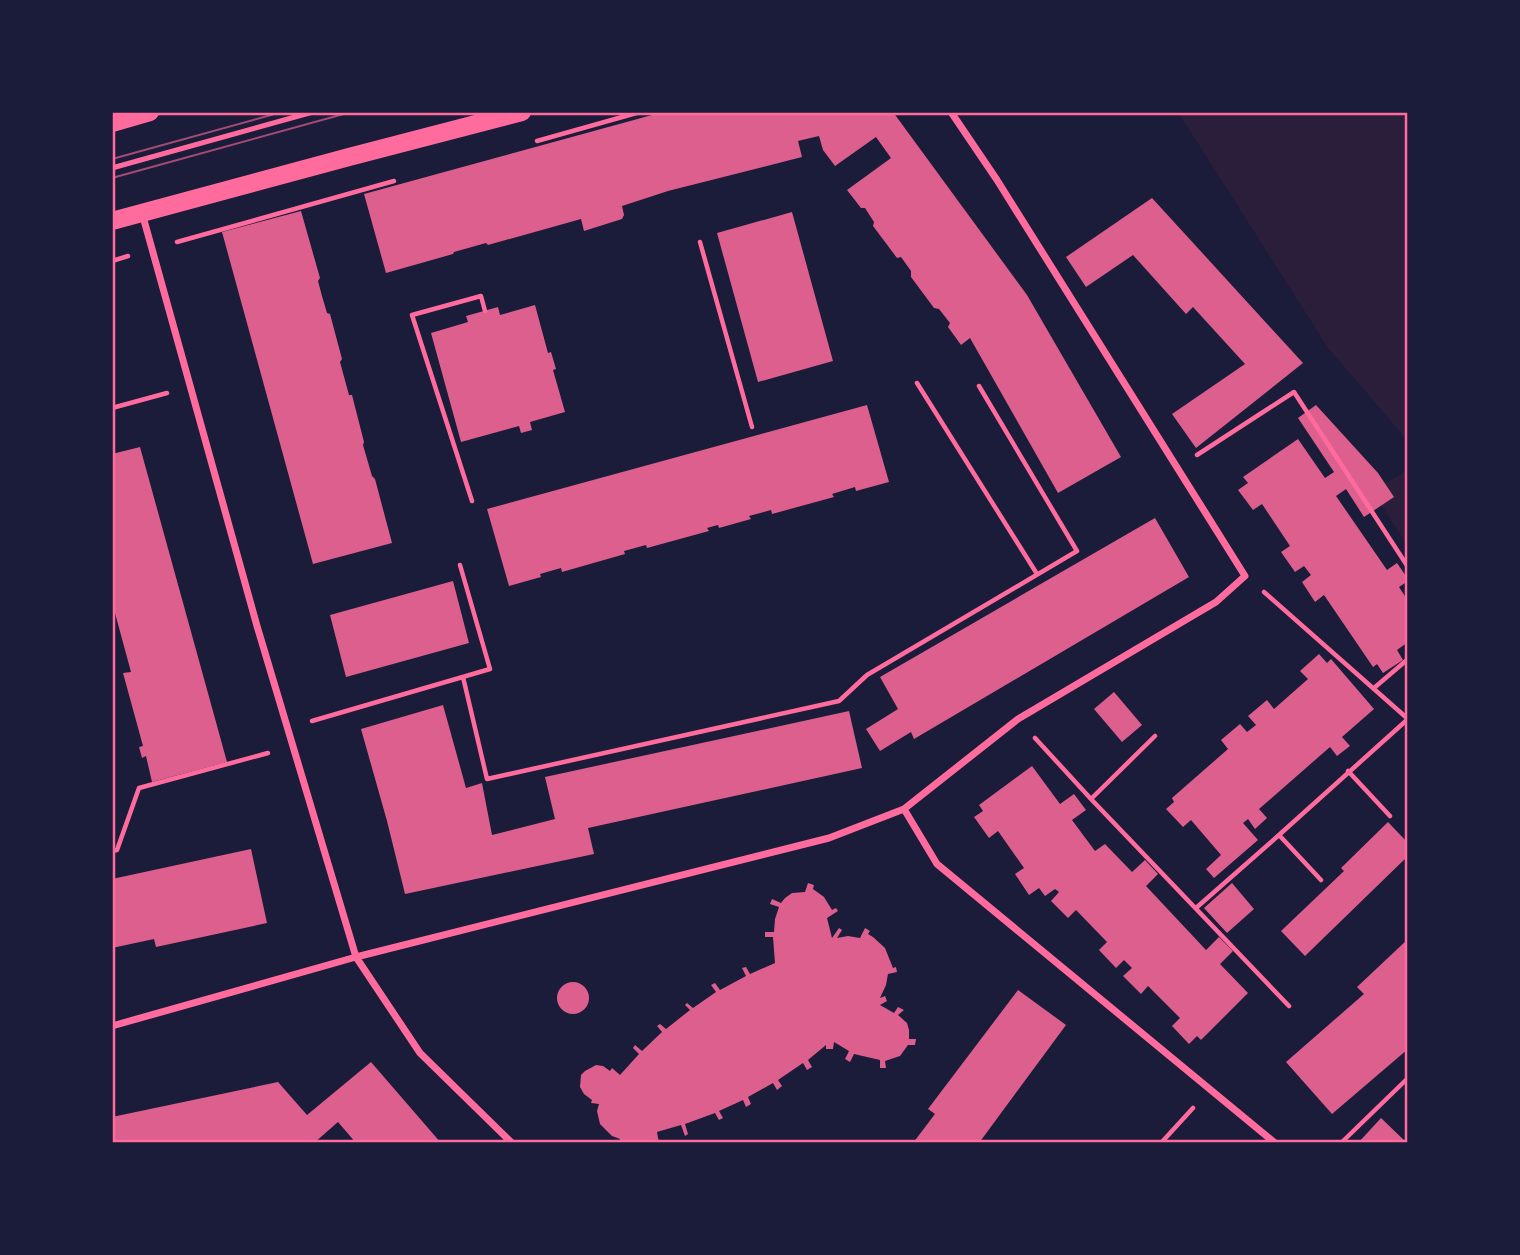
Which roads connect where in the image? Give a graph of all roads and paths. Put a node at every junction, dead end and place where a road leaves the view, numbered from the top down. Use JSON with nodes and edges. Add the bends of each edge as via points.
{"nodes":[{"id":1,"x":150,"y":112,"type":"edge"},
{"id":2,"x":313,"y":112,"type":"edge"},
{"id":3,"x":522,"y":112,"type":"edge"},
{"id":4,"x":640,"y":112,"type":"edge"},
{"id":5,"x":951,"y":112,"type":"edge"},
{"id":6,"x":112,"y":123,"type":"edge"},
{"id":7,"x":535,"y":142,"type":"dead end"},
{"id":8,"x":112,"y":168,"type":"edge"},
{"id":9,"x":403,"y":178,"type":"dead end"},
{"id":10,"x":142,"y":212,"type":"junction"},
{"id":11,"x":112,"y":222,"type":"edge"},
{"id":12,"x":700,"y":242,"type":"dead end"},
{"id":13,"x":153,"y":249,"type":"junction"},
{"id":14,"x":112,"y":261,"type":"edge"},
{"id":15,"x":485,"y":311,"type":"dead end"},
{"id":16,"x":917,"y":383,"type":"dead end"},
{"id":17,"x":979,"y":386,"type":"dead end"},
{"id":18,"x":191,"y":387,"type":"junction"},
{"id":19,"x":112,"y":408,"type":"edge"},
{"id":20,"x":752,"y":427,"type":"dead end"},
{"id":21,"x":1178,"y":468,"type":"junction"},
{"id":22,"x":472,"y":502,"type":"dead end"},
{"id":23,"x":460,"y":565,"type":"dead end"},
{"id":24,"x":1408,"y":567,"type":"edge"},
{"id":25,"x":1037,"y":574,"type":"junction"},
{"id":26,"x":1245,"y":576,"type":"junction"},
{"id":27,"x":1408,"y":659,"type":"edge"},
{"id":28,"x":463,"y":677,"type":"junction"},
{"id":29,"x":1374,"y":688,"type":"junction"},
{"id":30,"x":1018,"y":719,"type":"junction"},
{"id":31,"x":1408,"y":719,"type":"edge"},
{"id":32,"x":288,"y":728,"type":"junction"},
{"id":33,"x":1155,"y":736,"type":"dead end"},
{"id":34,"x":293,"y":747,"type":"junction"},
{"id":35,"x":1348,"y":771,"type":"junction"},
{"id":36,"x":1091,"y":799,"type":"junction"},
{"id":37,"x":904,"y":809,"type":"junction"},
{"id":38,"x":1390,"y":816,"type":"dead end"},
{"id":39,"x":1279,"y":835,"type":"junction"},
{"id":40,"x":112,"y":851,"type":"edge"},
{"id":41,"x":1321,"y":880,"type":"dead end"},
{"id":42,"x":1196,"y":908,"type":"junction"},
{"id":43,"x":356,"y":957,"type":"junction"},
{"id":44,"x":1289,"y":1006,"type":"dead end"},
{"id":45,"x":112,"y":1026,"type":"edge"},
{"id":46,"x":1408,"y":1077,"type":"edge"},
{"id":47,"x":1187,"y":1115,"type":"dead end"},
{"id":48,"x":512,"y":1143,"type":"edge"},
{"id":49,"x":1161,"y":1143,"type":"edge"},
{"id":50,"x":1275,"y":1143,"type":"edge"},
{"id":51,"x":1341,"y":1143,"type":"edge"}],
"edges":[{"from":1,"to":6,"type":"main road"},
{"from":2,"to":8,"type":"lane"},
{"from":3,"to":10,"type":"main road"},
{"from":4,"to":7,"type":"path"},
{"from":5,"to":21,"type":"street"},
{"from":9,"to":13,"type":"path"},
{"from":10,"to":11,"type":"main road"},
{"from":10,"to":13,"type":"street"},
{"from":12,"to":20,"type":"path"},
{"from":13,"to":14,"type":"path"},
{"from":13,"to":18,"type":"street"},
{"from":15,"to":22,"type":"path","via":[[481,296],[412,315]]},
{"from":16,"to":25,"type":"path"},
{"from":17,"to":25,"type":"path","via":[[1077,551]]},
{"from":18,"to":19,"type":"path"},
{"from":18,"to":32,"type":"street"},
{"from":21,"to":24,"type":"path","via":[[1294,392]]},
{"from":21,"to":26,"type":"street"},
{"from":23,"to":28,"type":"path","via":[[490,669]]},
{"from":25,"to":28,"type":"path","via":[[867,676],[839,701],[487,779]]},
{"from":26,"to":29,"type":"path"},
{"from":26,"to":30,"type":"street","via":[[1216,601]]},
{"from":27,"to":29,"type":"path"},
{"from":28,"to":32,"type":"path"},
{"from":29,"to":31,"type":"path"},
{"from":30,"to":36,"type":"path"},
{"from":30,"to":37,"type":"street"},
{"from":31,"to":35,"type":"path"},
{"from":32,"to":34,"type":"street"},
{"from":33,"to":36,"type":"path"},
{"from":34,"to":40,"type":"path","via":[[139,788],[117,850]]},
{"from":34,"to":43,"type":"street"},
{"from":35,"to":38,"type":"path"},
{"from":35,"to":39,"type":"path"},
{"from":36,"to":42,"type":"path"},
{"from":37,"to":43,"type":"street","via":[[829,838]]},
{"from":37,"to":50,"type":"street","via":[[937,864]]},
{"from":39,"to":41,"type":"path"},
{"from":39,"to":42,"type":"path"},
{"from":42,"to":44,"type":"path"},
{"from":43,"to":45,"type":"street"},
{"from":43,"to":48,"type":"street","via":[[421,1053]]},
{"from":46,"to":51,"type":"path"},
{"from":47,"to":49,"type":"path"}]}
